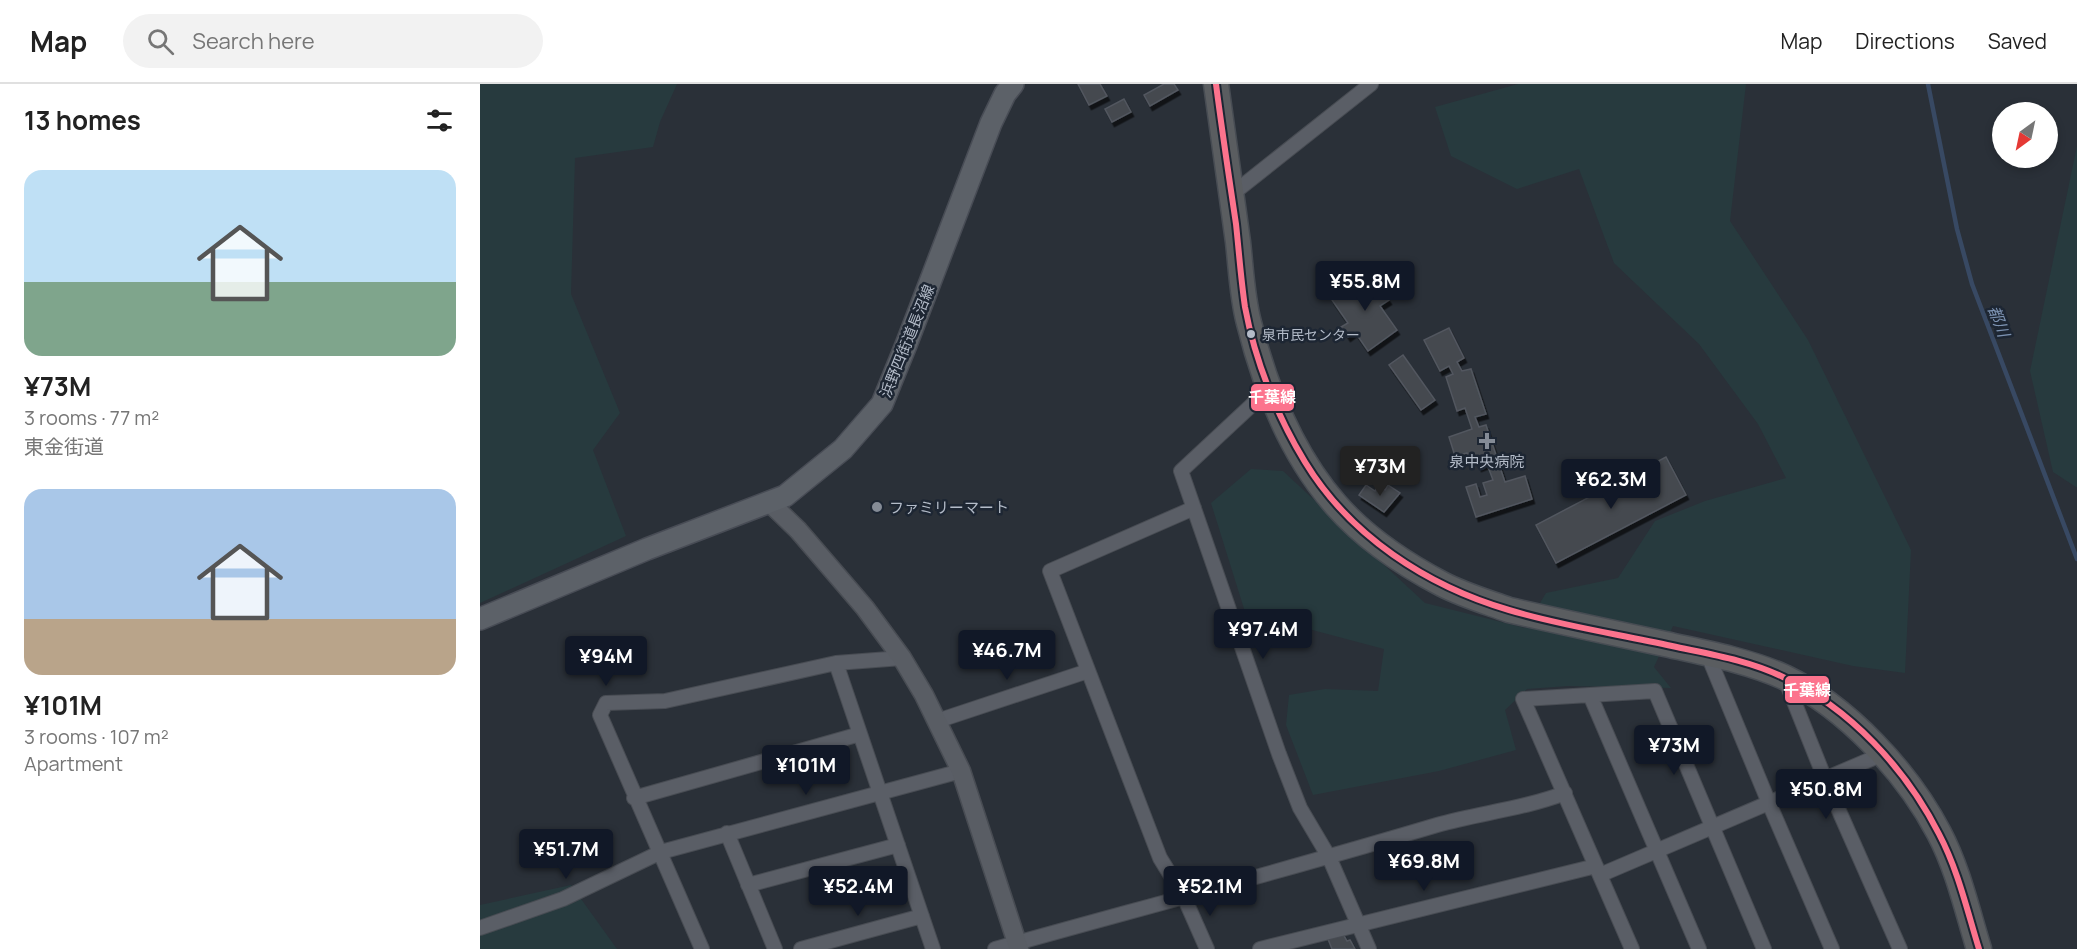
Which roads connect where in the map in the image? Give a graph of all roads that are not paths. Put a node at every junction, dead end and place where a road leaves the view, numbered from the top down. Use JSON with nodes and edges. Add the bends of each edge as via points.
{"nodes":[{"id":1,"x":1013,"y":84,"type":"edge"},
{"id":2,"x":1216,"y":84,"type":"edge"},
{"id":3,"x":1371,"y":84,"type":"edge"},
{"id":4,"x":1232,"y":195,"type":"junction"},
{"id":5,"x":1270,"y":388,"type":"junction"},
{"id":6,"x":769,"y":502,"type":"junction"},
{"id":7,"x":1194,"y":508,"type":"junction"},
{"id":8,"x":480,"y":619,"type":"edge"},
{"id":9,"x":1707,"y":653,"type":"junction"},
{"id":10,"x":902,"y":658,"type":"junction"},
{"id":11,"x":836,"y":663,"type":"junction"},
{"id":12,"x":1088,"y":671,"type":"junction"},
{"id":13,"x":1784,"y":677,"type":"junction"},
{"id":14,"x":1590,"y":695,"type":"junction"},
{"id":15,"x":937,"y":721,"type":"junction"},
{"id":16,"x":860,"y":734,"type":"junction"},
{"id":17,"x":1883,"y":754,"type":"junction"},
{"id":18,"x":961,"y":771,"type":"junction"},
{"id":19,"x":1825,"y":779,"type":"junction"},
{"id":20,"x":1564,"y":793,"type":"junction"},
{"id":21,"x":880,"y":794,"type":"junction"},
{"id":22,"x":634,"y":798,"type":"junction"},
{"id":23,"x":1769,"y":803,"type":"junction"},
{"id":24,"x":1713,"y":827,"type":"junction"},
{"id":25,"x":727,"y":833,"type":"junction"},
{"id":26,"x":898,"y":845,"type":"junction"},
{"id":27,"x":1656,"y":851,"type":"junction"},
{"id":28,"x":660,"y":852,"type":"junction"},
{"id":29,"x":1329,"y":857,"type":"junction"},
{"id":30,"x":1598,"y":871,"type":"junction"},
{"id":31,"x":748,"y":885,"type":"junction"},
{"id":32,"x":1184,"y":897,"type":"junction"},
{"id":33,"x":922,"y":916,"type":"junction"},
{"id":34,"x":1357,"y":925,"type":"junction"},
{"id":35,"x":480,"y":928,"type":"edge"},
{"id":36,"x":1018,"y":946,"type":"edge"},
{"id":37,"x":1285,"y":946,"type":"edge"},
{"id":38,"x":702,"y":949,"type":"edge"},
{"id":39,"x":775,"y":949,"type":"edge"},
{"id":40,"x":801,"y":949,"type":"edge"},
{"id":41,"x":933,"y":949,"type":"edge"},
{"id":42,"x":995,"y":949,"type":"edge"},
{"id":43,"x":1206,"y":949,"type":"edge"},
{"id":44,"x":1260,"y":949,"type":"edge"},
{"id":45,"x":1369,"y":949,"type":"edge"},
{"id":46,"x":1632,"y":949,"type":"edge"},
{"id":47,"x":1699,"y":949,"type":"edge"},
{"id":48,"x":1764,"y":949,"type":"edge"},
{"id":49,"x":1832,"y":949,"type":"edge"},
{"id":50,"x":1900,"y":949,"type":"edge"},
{"id":51,"x":1979,"y":949,"type":"edge"}],
"edges":[{"from":1,"to":6,"type":"main road","name":"浜野四街道長沼線","via":[[991,123],[882,404],[843,449],[784,496]]},
{"from":2,"to":4,"type":"highway"},
{"from":3,"to":4,"type":"street"},
{"from":4,"to":5,"type":"highway","via":[[1248,321]]},
{"from":5,"to":7,"type":"street","via":[[1181,471]]},
{"from":5,"to":9,"type":"highway","via":[[1291,439],[1337,506],[1407,564],[1443,585],[1509,610]]},
{"from":6,"to":8,"type":"main road","name":"浜野四街道長沼線"},
{"from":6,"to":10,"type":"street","via":[[813,547]]},
{"from":7,"to":12,"type":"street","via":[[1050,571]]},
{"from":7,"to":29,"type":"street","via":[[1287,776],[1300,808]]},
{"from":9,"to":13,"type":"highway"},
{"from":9,"to":23,"type":"street"},
{"from":10,"to":11,"type":"street"},
{"from":10,"to":15,"type":"street"},
{"from":11,"to":16,"type":"street"},
{"from":11,"to":22,"type":"street","via":[[665,701],[606,703],[600,715]]},
{"from":12,"to":15,"type":"street"},
{"from":12,"to":32,"type":"street","via":[[1160,858]]},
{"from":13,"to":17,"type":"highway","via":[[1821,698]]},
{"from":13,"to":19,"type":"street"},
{"from":14,"to":20,"type":"street","via":[[1523,699]]},
{"from":14,"to":24,"type":"street","via":[[1655,691]]},
{"from":14,"to":27,"type":"street"},
{"from":15,"to":18,"type":"street"},
{"from":16,"to":21,"type":"street"},
{"from":16,"to":22,"type":"street"},
{"from":17,"to":19,"type":"street"},
{"from":17,"to":51,"type":"highway","via":[[1939,832],[1954,866]]},
{"from":18,"to":21,"type":"street"},
{"from":18,"to":36,"type":"street"},
{"from":19,"to":23,"type":"street"},
{"from":19,"to":50,"type":"street"},
{"from":20,"to":29,"type":"street","via":[[1539,803],[1447,822]]},
{"from":20,"to":30,"type":"street"},
{"from":21,"to":25,"type":"street"},
{"from":21,"to":26,"type":"street"},
{"from":22,"to":28,"type":"street"},
{"from":23,"to":24,"type":"street"},
{"from":23,"to":49,"type":"street"},
{"from":24,"to":27,"type":"street"},
{"from":24,"to":48,"type":"street"},
{"from":25,"to":28,"type":"street"},
{"from":25,"to":31,"type":"street"},
{"from":26,"to":31,"type":"street"},
{"from":26,"to":33,"type":"street"},
{"from":27,"to":30,"type":"street"},
{"from":27,"to":47,"type":"street"},
{"from":28,"to":35,"type":"street","via":[[563,899]]},
{"from":28,"to":38,"type":"street"},
{"from":29,"to":32,"type":"street"},
{"from":29,"to":34,"type":"street"},
{"from":30,"to":34,"type":"street"},
{"from":30,"to":46,"type":"street"},
{"from":31,"to":39,"type":"street"},
{"from":32,"to":36,"type":"street"},
{"from":32,"to":43,"type":"street"},
{"from":33,"to":40,"type":"street"},
{"from":33,"to":41,"type":"street"},
{"from":34,"to":37,"type":"street"},
{"from":34,"to":45,"type":"street"},
{"from":36,"to":42,"type":"street"},
{"from":37,"to":44,"type":"street"}]}
